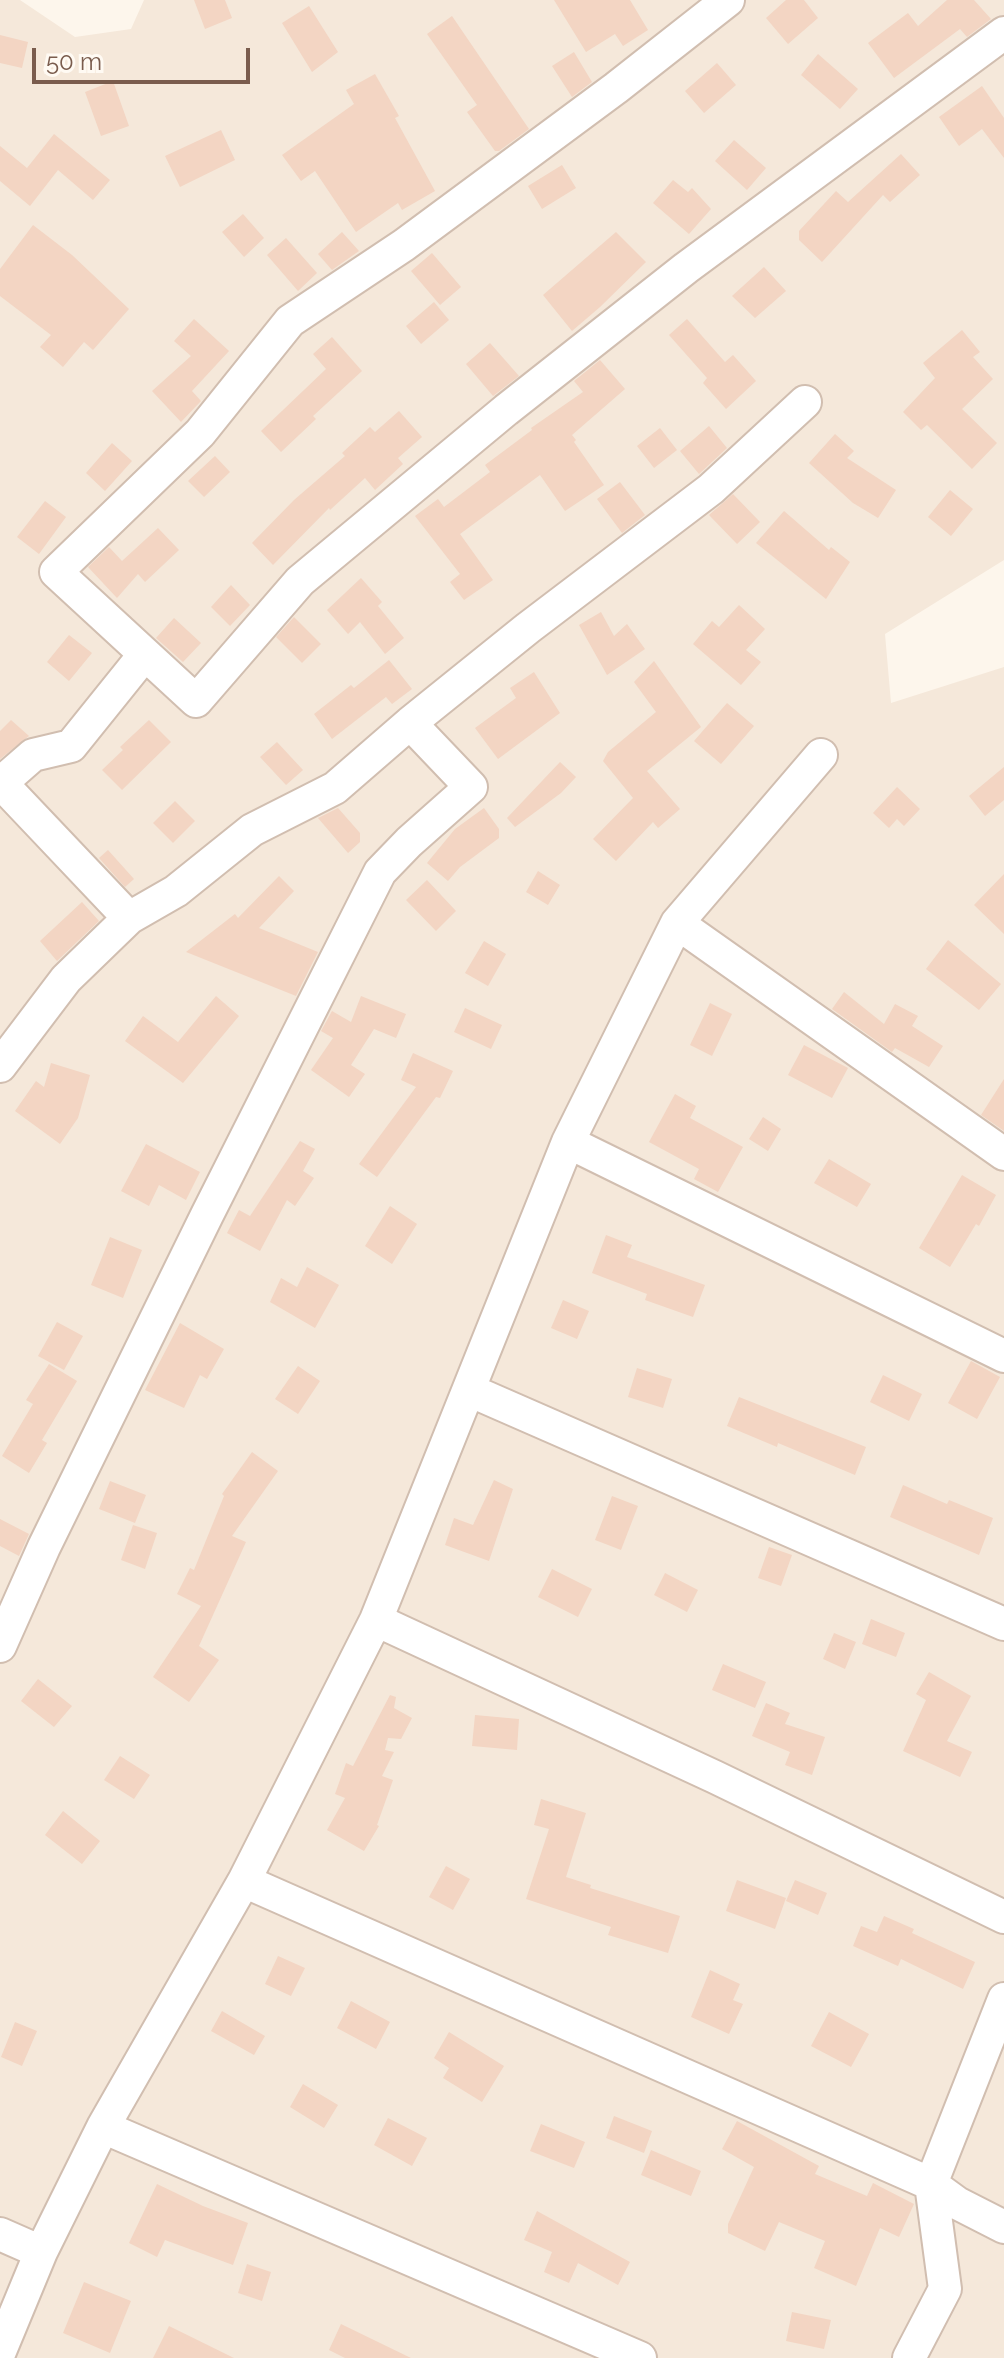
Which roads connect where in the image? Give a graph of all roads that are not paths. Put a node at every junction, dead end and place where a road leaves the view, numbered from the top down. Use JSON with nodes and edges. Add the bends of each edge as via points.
{"nodes":[{"id":1,"x":728,"y":0,"type":"edge"},
{"id":2,"x":1004,"y":33,"type":"edge"},
{"id":3,"x":805,"y":402,"type":"dead end"},
{"id":4,"x":145,"y":654,"type":"junction"},
{"id":5,"x":410,"y":723,"type":"junction"},
{"id":6,"x":821,"y":755,"type":"dead end"},
{"id":7,"x":129,"y":918,"type":"junction"},
{"id":8,"x":677,"y":923,"type":"junction"},
{"id":9,"x":0,"y":1066,"type":"edge"},
{"id":10,"x":568,"y":1142,"type":"junction"},
{"id":11,"x":1004,"y":1154,"type":"edge"},
{"id":12,"x":1004,"y":1356,"type":"edge"},
{"id":13,"x":469,"y":1390,"type":"junction"},
{"id":14,"x":376,"y":1620,"type":"junction"},
{"id":15,"x":1004,"y":1624,"type":"edge"},
{"id":16,"x":0,"y":1646,"type":"edge"},
{"id":17,"x":244,"y":1881,"type":"junction"},
{"id":18,"x":1004,"y":1917,"type":"edge"},
{"id":19,"x":1004,"y":1999,"type":"edge"},
{"id":20,"x":103,"y":2127,"type":"junction"},
{"id":21,"x":931,"y":2184,"type":"junction"},
{"id":22,"x":1004,"y":2227,"type":"edge"},
{"id":23,"x":0,"y":2234,"type":"edge"},
{"id":24,"x":41,"y":2252,"type":"junction"},
{"id":25,"x":0,"y":2351,"type":"edge"},
{"id":26,"x":640,"y":2358,"type":"edge"},
{"id":27,"x":909,"y":2358,"type":"edge"}],
"edges":[{"from":1,"to":4,"type":"street","via":[[404,245],[290,321],[200,433],[56,572]]},
{"from":2,"to":4,"type":"street","via":[[686,268],[506,410],[300,581],[196,701]]},
{"from":3,"to":5,"type":"street","via":[[711,489]]},
{"from":4,"to":7,"type":"street","via":[[71,746],[33,755],[1,783]]},
{"from":5,"to":7,"type":"street","via":[[335,788],[252,830],[176,891]]},
{"from":5,"to":16,"type":"street","via":[[471,787],[380,872],[44,1547]]},
{"from":6,"to":8,"type":"street"},
{"from":7,"to":9,"type":"street","via":[[66,979]]},
{"from":8,"to":10,"type":"street"},
{"from":8,"to":11,"type":"street"},
{"from":10,"to":12,"type":"street"},
{"from":10,"to":13,"type":"street"},
{"from":13,"to":14,"type":"street"},
{"from":13,"to":15,"type":"street"},
{"from":14,"to":17,"type":"street"},
{"from":14,"to":18,"type":"street"},
{"from":17,"to":20,"type":"street"},
{"from":17,"to":21,"type":"street"},
{"from":19,"to":21,"type":"street"},
{"from":20,"to":24,"type":"street"},
{"from":20,"to":26,"type":"street"},
{"from":21,"to":22,"type":"street"},
{"from":21,"to":27,"type":"street","via":[[945,2289]]},
{"from":23,"to":24,"type":"street"},
{"from":24,"to":25,"type":"street"}]}
